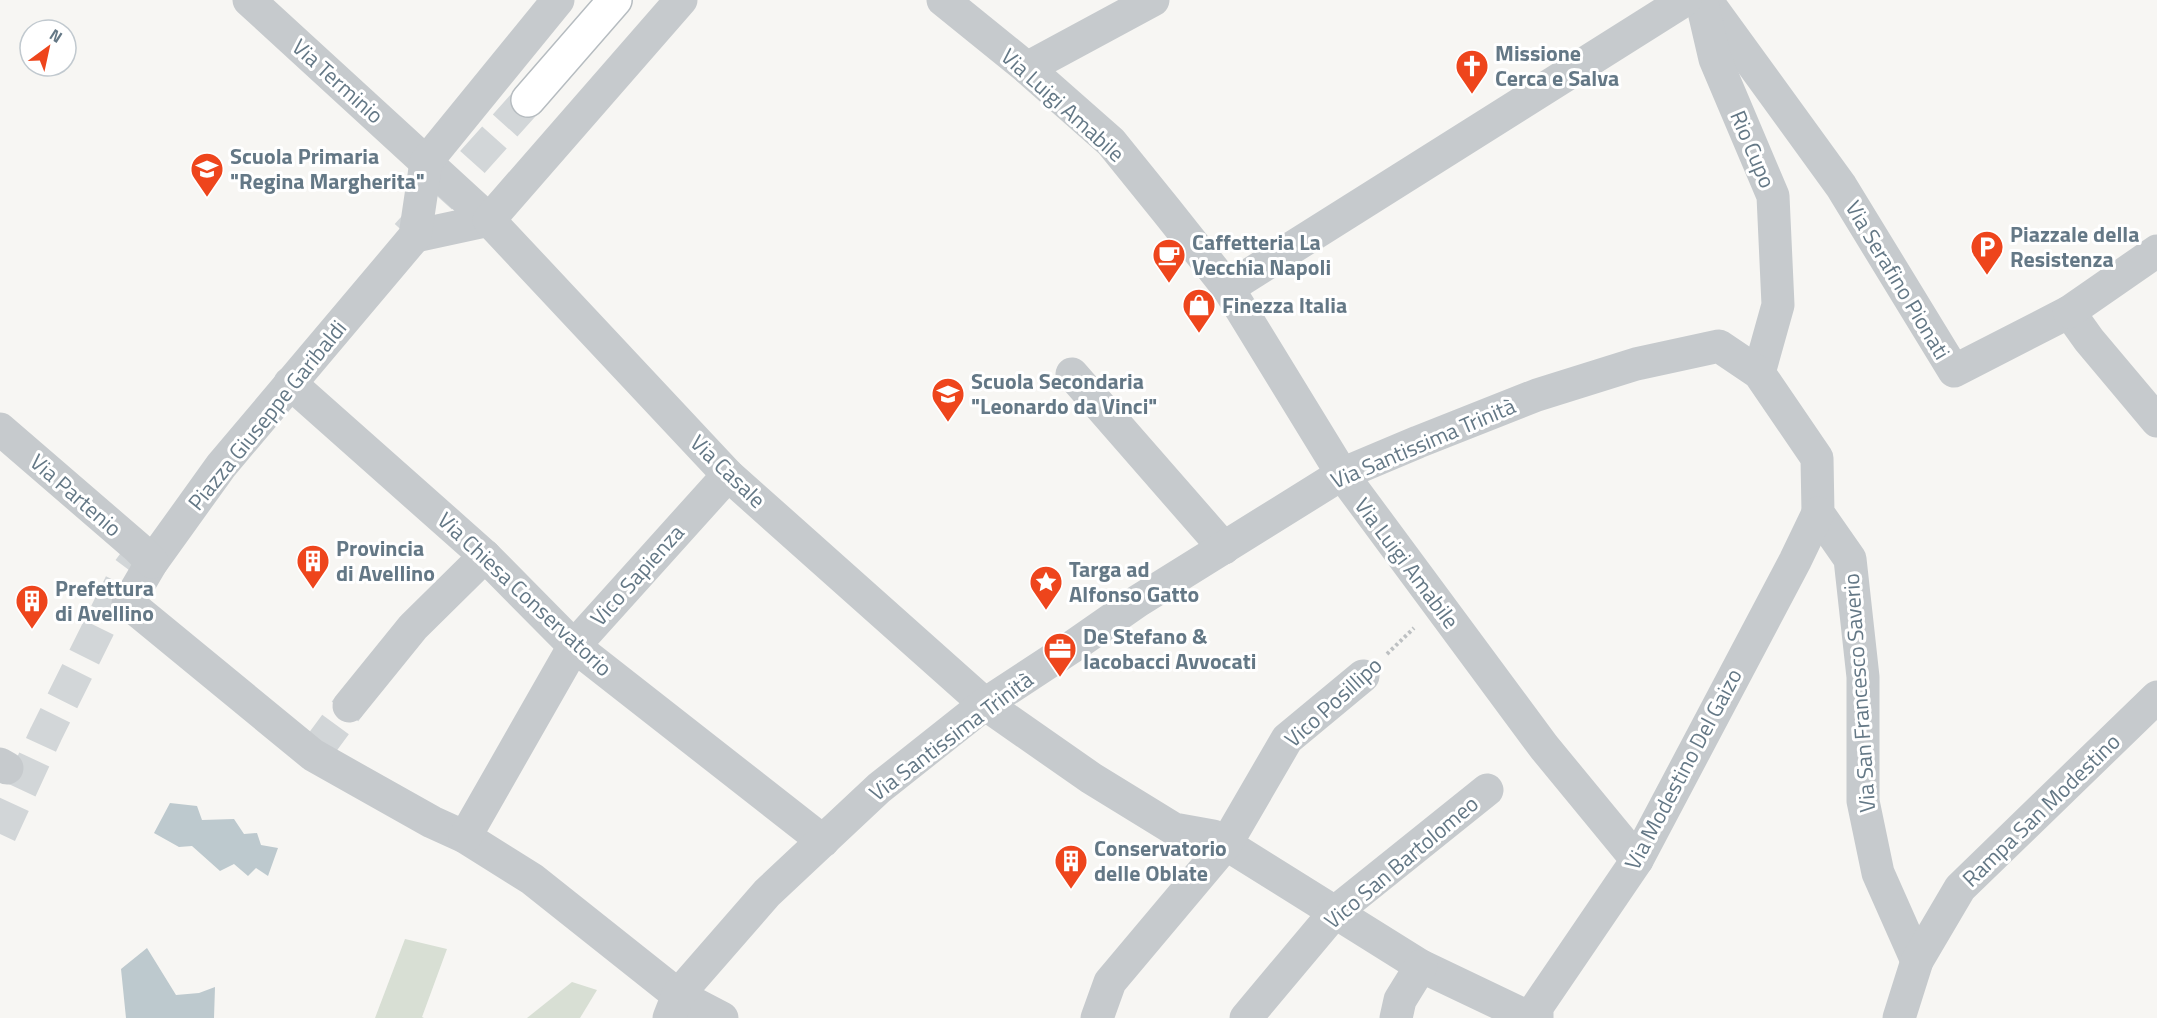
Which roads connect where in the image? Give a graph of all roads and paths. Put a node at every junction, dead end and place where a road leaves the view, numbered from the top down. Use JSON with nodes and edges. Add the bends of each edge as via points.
{"nodes":[{"id":1,"x":249,"y":0,"type":"edge"},
{"id":2,"x":558,"y":0,"type":"edge"},
{"id":3,"x":615,"y":0,"type":"edge"},
{"id":4,"x":681,"y":0,"type":"edge"},
{"id":5,"x":943,"y":0,"type":"edge"},
{"id":6,"x":1153,"y":0,"type":"edge"},
{"id":7,"x":1685,"y":0,"type":"edge"},
{"id":8,"x":1702,"y":0,"type":"edge"},
{"id":9,"x":1706,"y":0,"type":"edge"},
{"id":10,"x":1027,"y":68,"type":"junction"},
{"id":11,"x":528,"y":100,"type":"tunnel mouth"},
{"id":12,"x":426,"y":162,"type":"junction"},
{"id":13,"x":489,"y":219,"type":"junction"},
{"id":14,"x":415,"y":236,"type":"junction"},
{"id":15,"x":2157,"y":251,"type":"edge"},
{"id":16,"x":1228,"y":288,"type":"junction"},
{"id":17,"x":2069,"y":312,"type":"junction"},
{"id":18,"x":1759,"y":373,"type":"junction"},
{"id":19,"x":1072,"y":374,"type":"dead end"},
{"id":20,"x":290,"y":383,"type":"junction"},
{"id":21,"x":2157,"y":421,"type":"edge"},
{"id":22,"x":0,"y":429,"type":"edge"},
{"id":23,"x":1342,"y":474,"type":"junction"},
{"id":24,"x":728,"y":475,"type":"junction"},
{"id":25,"x":1818,"y":513,"type":"junction"},
{"id":26,"x":1224,"y":548,"type":"junction"},
{"id":27,"x":485,"y":556,"type":"junction"},
{"id":28,"x":152,"y":562,"type":"junction"},
{"id":29,"x":1439,"y":606,"type":"junction"},
{"id":30,"x":574,"y":646,"type":"junction"},
{"id":31,"x":1363,"y":676,"type":"joint"},
{"id":32,"x":2157,"y":697,"type":"edge"},
{"id":33,"x":985,"y":704,"type":"junction"},
{"id":34,"x":349,"y":706,"type":"tunnel mouth"},
{"id":35,"x":1487,"y":790,"type":"dead end"},
{"id":36,"x":465,"y":837,"type":"junction"},
{"id":37,"x":823,"y":841,"type":"junction"},
{"id":38,"x":1226,"y":844,"type":"junction"},
{"id":39,"x":1637,"y":860,"type":"junction"},
{"id":40,"x":1335,"y":912,"type":"junction"},
{"id":41,"x":1917,"y":961,"type":"junction"},
{"id":42,"x":1421,"y":966,"type":"junction"},
{"id":43,"x":673,"y":1007,"type":"edge"},
{"id":44,"x":722,"y":1018,"type":"edge"},
{"id":45,"x":1097,"y":1018,"type":"edge"},
{"id":46,"x":1246,"y":1018,"type":"edge"},
{"id":47,"x":1396,"y":1018,"type":"edge"},
{"id":48,"x":1530,"y":1018,"type":"edge"},
{"id":49,"x":1537,"y":1018,"type":"edge"},
{"id":50,"x":1899,"y":1018,"type":"edge"}],
"edges":[{"from":1,"to":12,"type":"street","name":"Via Terminio"},
{"from":2,"to":12,"type":"street"},
{"from":3,"to":11,"type":"street"},
{"from":4,"to":13,"type":"street"},
{"from":5,"to":10,"type":"street","name":"Via Luigi Amabile"},
{"from":6,"to":10,"type":"street"},
{"from":7,"to":16,"type":"street"},
{"from":8,"to":18,"type":"street","name":"Rio Cupo","via":[[1715,59],[1773,196],[1778,304]]},
{"from":9,"to":17,"type":"street","name":"Via Serafino Pionati","via":[[1841,186],[1954,371]]},
{"from":10,"to":16,"type":"street","name":"Via Luigi Amabile","via":[[1112,142]]},
{"from":12,"to":13,"type":"street"},
{"from":12,"to":14,"type":"street"},
{"from":13,"to":14,"type":"street"},
{"from":13,"to":24,"type":"street","name":"Via Casale"},
{"from":14,"to":20,"type":"street","name":"Piazza Giuseppe Garibaldi"},
{"from":15,"to":17,"type":"street","name":"Via Serafino Pionati"},
{"from":16,"to":23,"type":"street","name":"Via Luigi Amabile"},
{"from":17,"to":21,"type":"street"},
{"from":18,"to":23,"type":"street","name":"Via Santissima Trinità","via":[[1719,346],[1636,364],[1537,395]]},
{"from":18,"to":25,"type":"street","via":[[1817,458]]},
{"from":19,"to":26,"type":"street"},
{"from":20,"to":27,"type":"street","name":"Via Chiesa Conservatorio"},
{"from":20,"to":28,"type":"street","name":"Piazza Giuseppe Garibaldi","via":[[221,466]]},
{"from":22,"to":28,"type":"street","name":"Via Partenio"},
{"from":23,"to":26,"type":"street","name":"Via Santissima Trinità"},
{"from":23,"to":29,"type":"street","name":"Via Luigi Amabile"},
{"from":24,"to":30,"type":"street","name":"Vico Sapienza"},
{"from":24,"to":33,"type":"street","name":"Via Casale"},
{"from":25,"to":39,"type":"street","name":"Via Modestino Del Gaizo"},
{"from":25,"to":41,"type":"street","name":"Via San Francesco Saverio","via":[[1850,559],[1863,677],[1863,801],[1878,873]]},
{"from":26,"to":33,"type":"street","name":"Via Santissima Trinità"},
{"from":27,"to":30,"type":"street","name":"Via Chiesa Conservatorio"},
{"from":27,"to":34,"type":"street","via":[[413,627]]},
{"from":28,"to":36,"type":"street","name":"Piazza Giuseppe Garibaldi","via":[[128,603],[314,754]]},
{"from":29,"to":31,"type":"path","name":"Vico Posillipo"},
{"from":29,"to":39,"type":"street","name":"Via Luigi Amabile","via":[[1544,747]]},
{"from":30,"to":36,"type":"street","name":"Vico Sapienza"},
{"from":30,"to":37,"type":"street","name":"Via Chiesa Conservatorio"},
{"from":31,"to":38,"type":"street","name":"Vico Posillipo","via":[[1287,739]]},
{"from":32,"to":41,"type":"street","name":"Rampa San Modestino","via":[[1960,888]]},
{"from":33,"to":37,"type":"street","name":"Via Santissima Trinità","via":[[879,788]]},
{"from":33,"to":38,"type":"street","name":"Via Casale","via":[[1091,778],[1174,829],[1213,836]]},
{"from":35,"to":40,"type":"street","name":"Vico San Bartolomeo"},
{"from":36,"to":43,"type":"street","via":[[532,879]]},
{"from":37,"to":43,"type":"street","name":"Via Santissima Trinità","via":[[767,893]]},
{"from":38,"to":40,"type":"street","name":"Via Casale"},
{"from":38,"to":45,"type":"street","name":"Vico Posillipo","via":[[1110,982]]},
{"from":39,"to":49,"type":"street","name":"Via Modestino Del Gaizo","via":[[1537,1007]]},
{"from":40,"to":42,"type":"street","name":"Via Casale"},
{"from":40,"to":46,"type":"street","name":"Vico San Bartolomeo"},
{"from":41,"to":50,"type":"street","name":"Rampa San Modestino"},
{"from":42,"to":47,"type":"street","via":[[1400,1000]]},
{"from":42,"to":48,"type":"street","name":"Via Casale"},
{"from":43,"to":44,"type":"street"}]}
